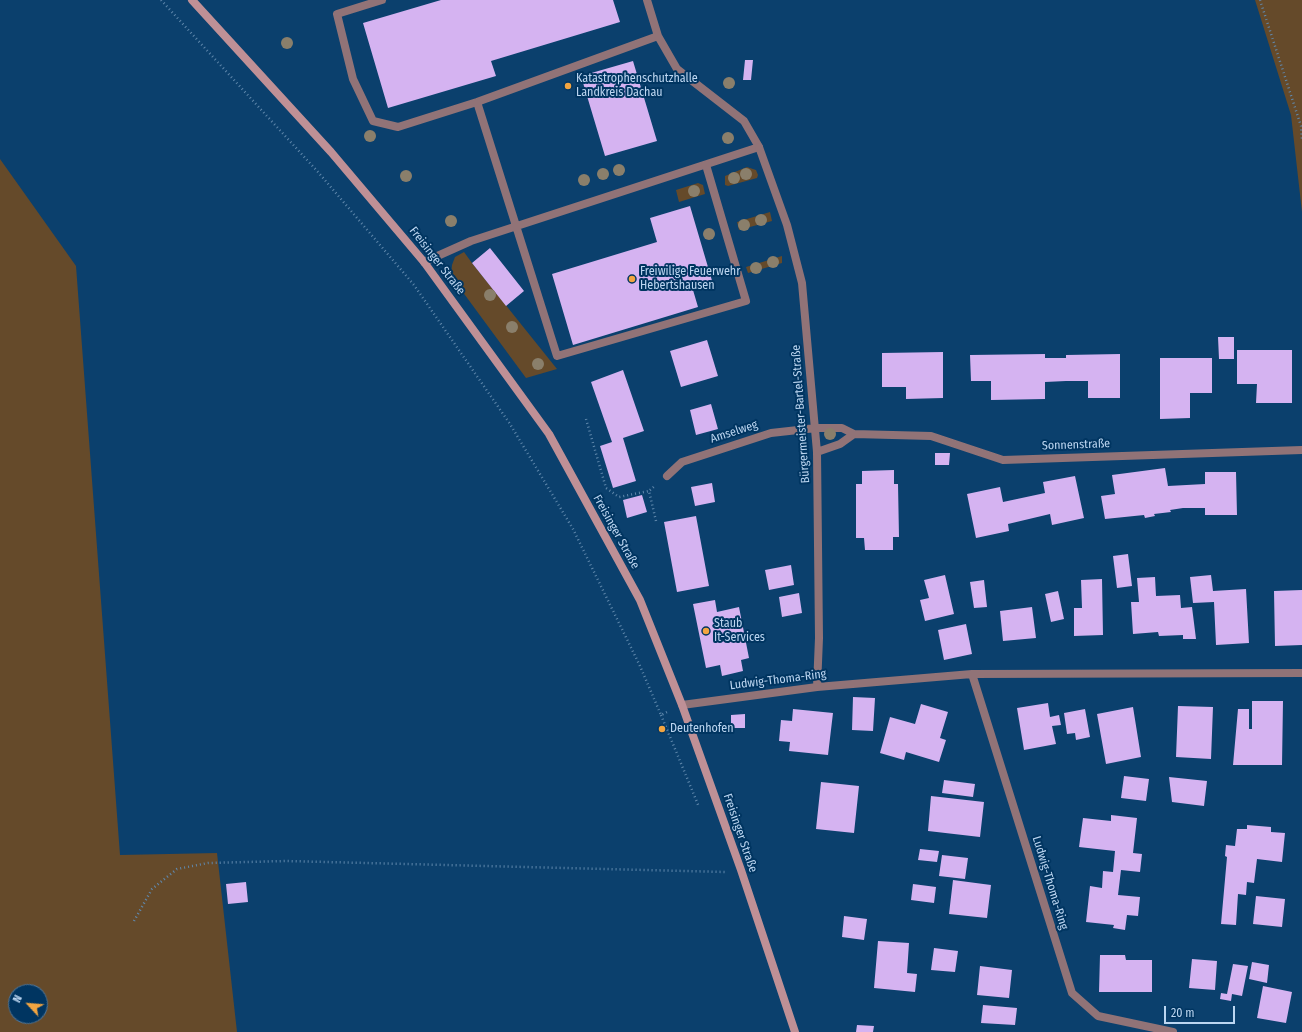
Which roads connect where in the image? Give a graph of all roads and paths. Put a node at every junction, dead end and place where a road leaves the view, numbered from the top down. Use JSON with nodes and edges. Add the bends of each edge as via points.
{"nodes":[{"id":1,"x":161,"y":0,"type":"edge"},
{"id":2,"x":192,"y":0,"type":"edge"},
{"id":3,"x":382,"y":0,"type":"edge"},
{"id":4,"x":648,"y":0,"type":"edge"},
{"id":5,"x":1260,"y":0,"type":"edge"},
{"id":6,"x":658,"y":36,"type":"junction"},
{"id":7,"x":477,"y":102,"type":"junction"},
{"id":8,"x":1302,"y":140,"type":"edge"},
{"id":9,"x":759,"y":147,"type":"junction"},
{"id":10,"x":706,"y":164,"type":"junction"},
{"id":11,"x":516,"y":226,"type":"junction"},
{"id":12,"x":424,"y":262,"type":"junction"},
{"id":13,"x":586,"y":420,"type":"dead end"},
{"id":14,"x":816,"y":428,"type":"junction"},
{"id":15,"x":854,"y":434,"type":"junction"},
{"id":16,"x":1302,"y":450,"type":"edge"},
{"id":17,"x":817,"y":452,"type":"junction"},
{"id":18,"x":667,"y":476,"type":"joint"},
{"id":19,"x":649,"y":491,"type":"junction"},
{"id":20,"x":656,"y":521,"type":"dead end"},
{"id":21,"x":1302,"y":673,"type":"edge"},
{"id":22,"x":972,"y":674,"type":"junction"},
{"id":23,"x":817,"y":687,"type":"junction"},
{"id":24,"x":682,"y":705,"type":"junction"},
{"id":25,"x":661,"y":716,"type":"junction"},
{"id":26,"x":700,"y":808,"type":"dead end"},
{"id":27,"x":723,"y":865,"type":"dead end"},
{"id":28,"x":134,"y":921,"type":"dead end"},
{"id":29,"x":795,"y":1032,"type":"edge"},
{"id":30,"x":1173,"y":1032,"type":"edge"}],
"edges":[{"from":1,"to":25,"type":"path","via":[[318,172],[423,298],[510,424],[573,528],[640,666]]},
{"from":2,"to":12,"type":"main road","name":"Freisinger Straße","via":[[294,112]]},
{"from":3,"to":7,"type":"street","via":[[337,14],[353,79],[373,121],[398,128]]},
{"from":4,"to":6,"type":"street","name":"Bürgermeister-Bartel-Straße"},
{"from":5,"to":8,"type":"path","via":[[1301,126]]},
{"from":6,"to":7,"type":"street"},
{"from":6,"to":9,"type":"street","name":"Bürgermeister-Bartel-Straße","via":[[677,69],[744,121]]},
{"from":7,"to":11,"type":"street"},
{"from":9,"to":10,"type":"street"},
{"from":9,"to":14,"type":"street","name":"Bürgermeister-Bartel-Straße","via":[[787,225],[802,283]]},
{"from":10,"to":11,"type":"street"},
{"from":10,"to":11,"type":"street","via":[[746,301],[557,356]]},
{"from":11,"to":12,"type":"street","via":[[471,241]]},
{"from":12,"to":24,"type":"main road","name":"Freisinger Straße","via":[[549,434],[640,600]]},
{"from":13,"to":19,"type":"path","via":[[606,488],[619,497]]},
{"from":14,"to":15,"type":"street","name":"Sonnenstraße","via":[[842,428]]},
{"from":14,"to":17,"type":"street","name":"Bürgermeister-Bartel-Straße"},
{"from":14,"to":18,"type":"street","name":"Amselweg","via":[[770,432],[682,462]]},
{"from":15,"to":16,"type":"street","name":"Sonnenstraße","via":[[931,436],[1003,460]]},
{"from":15,"to":17,"type":"street","via":[[840,444]]},
{"from":17,"to":23,"type":"street","name":"Bürgermeister-Bartel-Straße"},
{"from":18,"to":19,"type":"path"},
{"from":19,"to":20,"type":"path"},
{"from":21,"to":22,"type":"street","name":"Ludwig-Thoma-Ring"},
{"from":22,"to":23,"type":"street","name":"Ludwig-Thoma-Ring"},
{"from":22,"to":30,"type":"street","name":"Ludwig-Thoma-Ring","via":[[1072,993],[1098,1016]]},
{"from":23,"to":24,"type":"street","name":"Ludwig-Thoma-Ring"},
{"from":24,"to":25,"type":"path"},
{"from":24,"to":29,"type":"main road","name":"Freisinger Straße"},
{"from":25,"to":26,"type":"path"},
{"from":27,"to":28,"type":"path","via":[[726,872],[286,861],[208,863],[177,869],[152,889]]}]}
